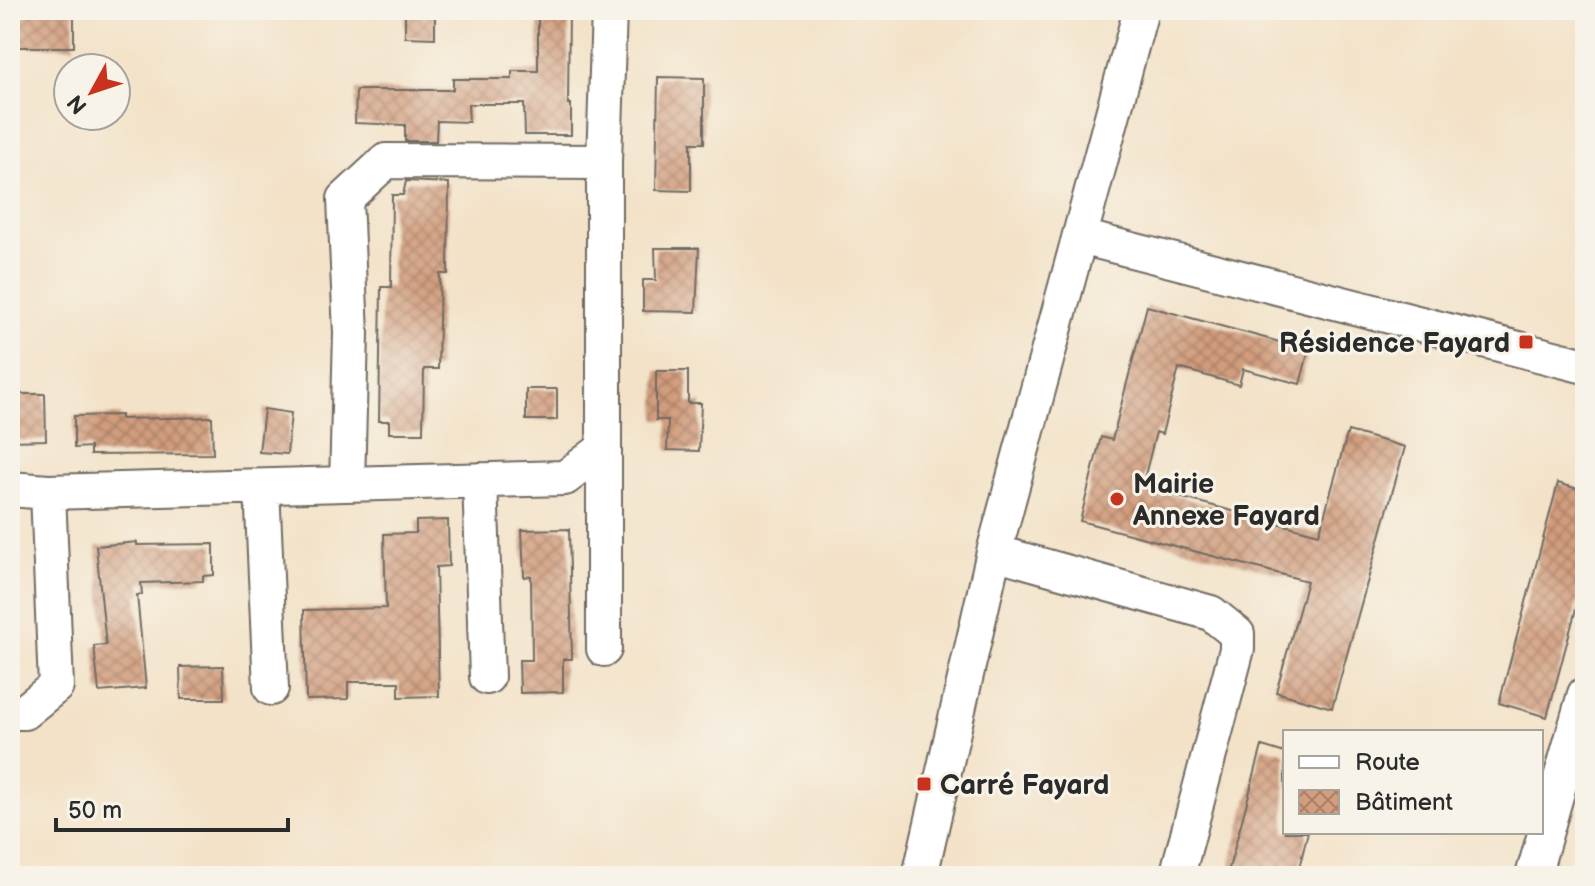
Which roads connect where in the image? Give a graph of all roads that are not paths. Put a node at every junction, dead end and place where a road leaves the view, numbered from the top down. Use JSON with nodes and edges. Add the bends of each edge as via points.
{"nodes":[{"id":1,"x":609,"y":10,"type":"edge"},
{"id":2,"x":1141,"y":10,"type":"edge"},
{"id":3,"x":604,"y":162,"type":"junction"},
{"id":4,"x":1081,"y":237,"type":"junction"},
{"id":5,"x":1585,"y":366,"type":"edge"},
{"id":6,"x":603,"y":449,"type":"junction"},
{"id":7,"x":480,"y":480,"type":"junction"},
{"id":8,"x":347,"y":484,"type":"junction"},
{"id":9,"x":262,"y":487,"type":"junction"},
{"id":10,"x":10,"y":489,"type":"edge"},
{"id":11,"x":48,"y":492,"type":"junction"},
{"id":12,"x":994,"y":552,"type":"junction"},
{"id":13,"x":604,"y":649,"type":"dead end"},
{"id":14,"x":487,"y":677,"type":"dead end"},
{"id":15,"x":271,"y":688,"type":"dead end"},
{"id":16,"x":1585,"y":694,"type":"edge"},
{"id":17,"x":10,"y":712,"type":"edge"},
{"id":18,"x":920,"y":876,"type":"edge"},
{"id":19,"x":1177,"y":876,"type":"edge"},
{"id":20,"x":1533,"y":876,"type":"edge"}],
"edges":[{"from":1,"to":3,"type":"street"},
{"from":2,"to":4,"type":"street"},
{"from":3,"to":6,"type":"street"},
{"from":3,"to":8,"type":"street","via":[[386,161],[345,199],[351,333]]},
{"from":4,"to":5,"type":"street"},
{"from":4,"to":12,"type":"street"},
{"from":6,"to":7,"type":"street","via":[[565,478]]},
{"from":6,"to":13,"type":"street"},
{"from":7,"to":8,"type":"street"},
{"from":7,"to":14,"type":"street"},
{"from":8,"to":9,"type":"street"},
{"from":9,"to":11,"type":"street"},
{"from":9,"to":15,"type":"street"},
{"from":10,"to":11,"type":"street"},
{"from":11,"to":17,"type":"street","via":[[56,686],[24,712]]},
{"from":12,"to":18,"type":"street"},
{"from":12,"to":19,"type":"street","via":[[1211,613],[1237,634]]},
{"from":16,"to":20,"type":"street"}]}
